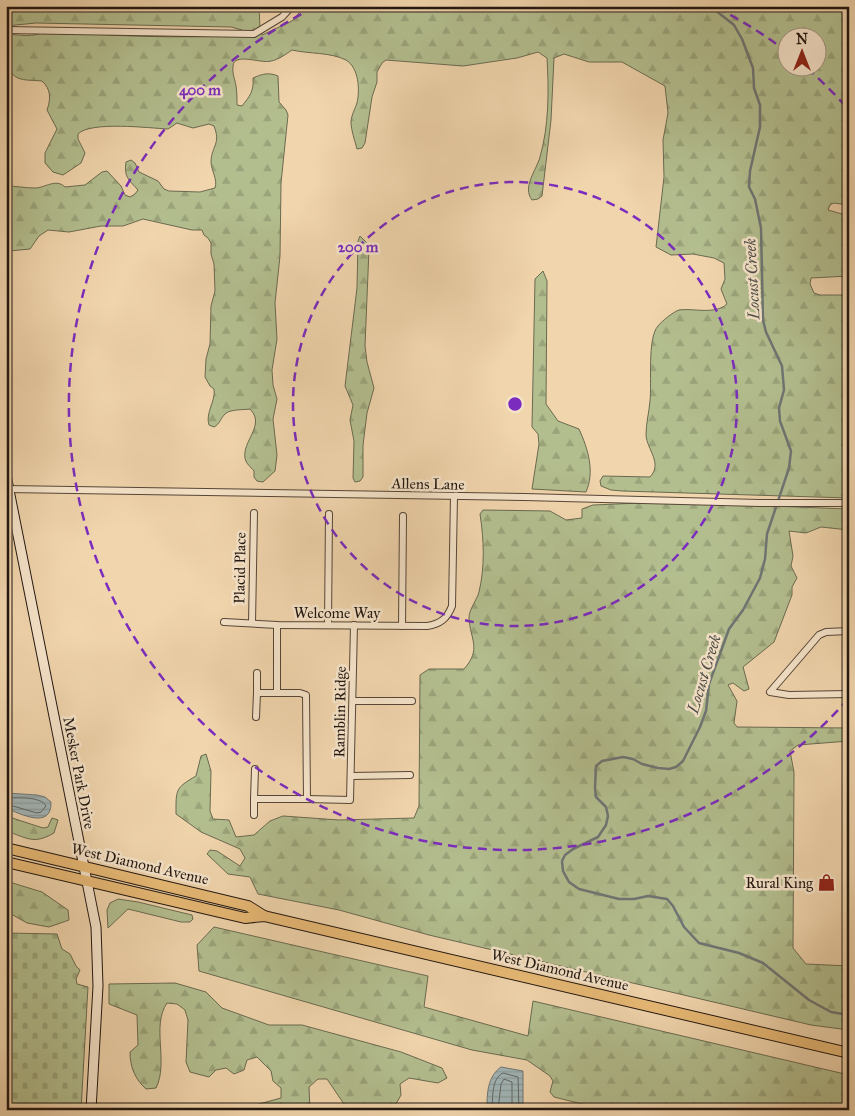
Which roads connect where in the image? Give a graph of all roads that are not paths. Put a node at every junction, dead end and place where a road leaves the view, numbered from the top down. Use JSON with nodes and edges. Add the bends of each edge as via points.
{"nodes":[{"id":1,"x":292,"y":6,"type":"edge"},
{"id":2,"x":6,"y":30,"type":"edge"},
{"id":3,"x":6,"y":475,"type":"edge"},
{"id":4,"x":8,"y":489,"type":"edge"},
{"id":5,"x":454,"y":496,"type":"junction"},
{"id":6,"x":849,"y":503,"type":"edge"},
{"id":7,"x":254,"y":513,"type":"dead end"},
{"id":8,"x":329,"y":514,"type":"dead end"},
{"id":9,"x":403,"y":516,"type":"dead end"},
{"id":10,"x":224,"y":622,"type":"dead end"},
{"id":11,"x":252,"y":623,"type":"junction"},
{"id":12,"x":277,"y":624,"type":"junction"},
{"id":13,"x":354,"y":625,"type":"junction"},
{"id":14,"x":328,"y":626,"type":"junction"},
{"id":15,"x":402,"y":626,"type":"junction"},
{"id":16,"x":849,"y":631,"type":"edge"},
{"id":17,"x":257,"y":673,"type":"dead end"},
{"id":18,"x":278,"y":692,"type":"junction"},
{"id":19,"x":257,"y":693,"type":"junction"},
{"id":20,"x":849,"y":694,"type":"edge"},
{"id":21,"x":353,"y":701,"type":"junction"},
{"id":22,"x":412,"y":701,"type":"dead end"},
{"id":23,"x":256,"y":716,"type":"dead end"},
{"id":24,"x":254,"y":769,"type":"dead end"},
{"id":25,"x":410,"y":775,"type":"dead end"},
{"id":26,"x":352,"y":776,"type":"junction"},
{"id":27,"x":254,"y":799,"type":"junction"},
{"id":28,"x":307,"y":799,"type":"junction"},
{"id":29,"x":254,"y":815,"type":"dead end"},
{"id":30,"x":6,"y":848,"type":"edge"},
{"id":31,"x":6,"y":862,"type":"edge"},
{"id":32,"x":84,"y":866,"type":"junction"},
{"id":33,"x":87,"y":881,"type":"junction"},
{"id":34,"x":264,"y":916,"type":"junction"},
{"id":35,"x":849,"y":1053,"type":"edge"},
{"id":36,"x":91,"y":1110,"type":"edge"}],
"edges":[{"from":1,"to":2,"type":"street","via":[[282,17],[254,34]]},
{"from":3,"to":4,"type":"street","name":"Mesker Park Drive"},
{"from":4,"to":5,"type":"street","name":"Allens Lane"},
{"from":4,"to":32,"type":"street","name":"Mesker Park Drive"},
{"from":5,"to":6,"type":"street","name":"Allens Lane"},
{"from":5,"to":15,"type":"street","name":"Welcome Way","via":[[452,606],[442,622],[435,625]]},
{"from":7,"to":11,"type":"street","name":"Placid Place"},
{"from":8,"to":14,"type":"street"},
{"from":9,"to":15,"type":"street"},
{"from":10,"to":11,"type":"street","name":"Welcome Way"},
{"from":11,"to":12,"type":"street","name":"Welcome Way"},
{"from":12,"to":14,"type":"street","name":"Welcome Way"},
{"from":12,"to":18,"type":"street"},
{"from":13,"to":14,"type":"street","name":"Welcome Way"},
{"from":13,"to":15,"type":"street","name":"Welcome Way"},
{"from":13,"to":21,"type":"street","name":"Ramblin Ridge"},
{"from":16,"to":20,"type":"street","via":[[819,635],[770,692],[789,695]]},
{"from":17,"to":19,"type":"street"},
{"from":18,"to":19,"type":"street"},
{"from":18,"to":28,"type":"street","via":[[306,695]]},
{"from":19,"to":23,"type":"street"},
{"from":21,"to":22,"type":"street"},
{"from":21,"to":26,"type":"street","name":"Ramblin Ridge"},
{"from":24,"to":27,"type":"street"},
{"from":25,"to":26,"type":"street"},
{"from":26,"to":28,"type":"street","name":"Ramblin Ridge","via":[[350,800]]},
{"from":27,"to":28,"type":"street"},
{"from":27,"to":29,"type":"street"},
{"from":30,"to":32,"type":"main road","name":"West Diamond Avenue"},
{"from":31,"to":33,"type":"main road","name":"West Diamond Avenue"},
{"from":32,"to":33,"type":"street","name":"Mesker Park Drive"},
{"from":32,"to":34,"type":"main road","name":"West Diamond Avenue","via":[[248,906]]},
{"from":33,"to":34,"type":"main road","name":"West Diamond Avenue","via":[[245,918]]},
{"from":33,"to":36,"type":"street","name":"Mesker Park Drive","via":[[97,941]]},
{"from":34,"to":35,"type":"main road","name":"West Diamond Avenue"}]}
